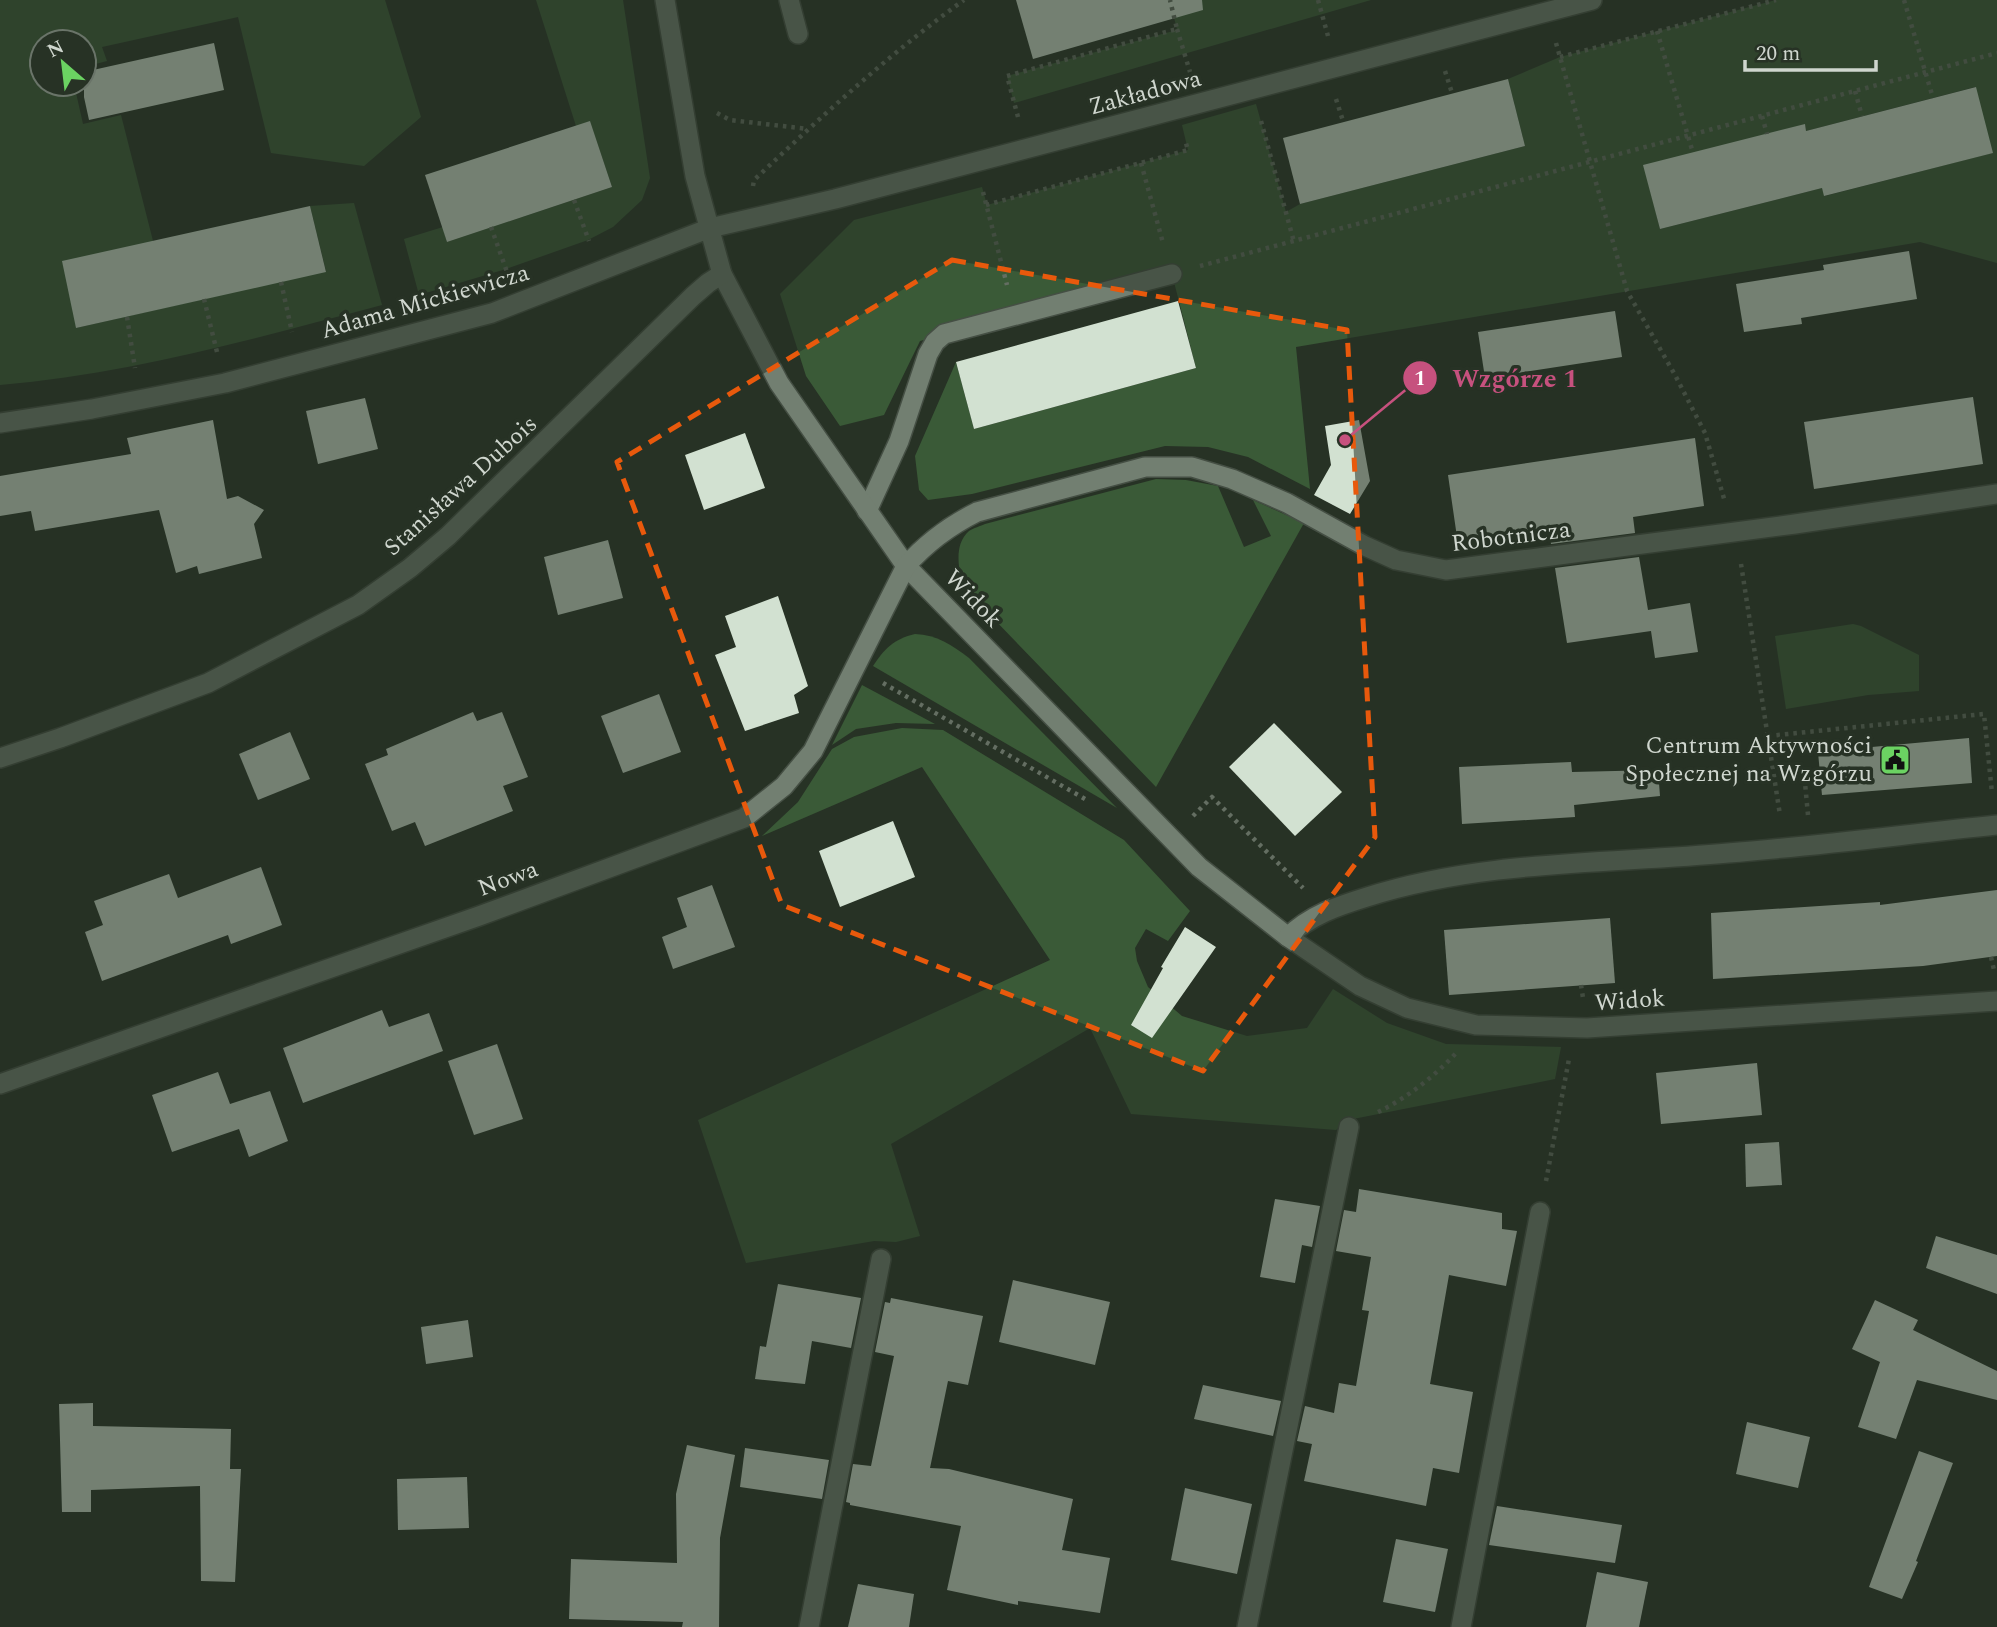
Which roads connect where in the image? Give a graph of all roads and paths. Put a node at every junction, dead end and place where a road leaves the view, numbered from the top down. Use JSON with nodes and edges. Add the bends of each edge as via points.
{"nodes":[{"id":1,"x":665,"y":0,"type":"edge"},
{"id":2,"x":789,"y":0,"type":"edge"},
{"id":3,"x":964,"y":0,"type":"edge"},
{"id":4,"x":1170,"y":0,"type":"edge"},
{"id":5,"x":1318,"y":0,"type":"edge"},
{"id":6,"x":1592,"y":0,"type":"edge"},
{"id":7,"x":1776,"y":0,"type":"edge"},
{"id":8,"x":1904,"y":0,"type":"edge"},
{"id":9,"x":1177,"y":30,"type":"junction"},
{"id":10,"x":1657,"y":31,"type":"junction"},
{"id":11,"x":798,"y":34,"type":"dead end"},
{"id":12,"x":1329,"y":41,"type":"dead end"},
{"id":13,"x":1997,"y":52,"type":"edge"},
{"id":14,"x":1560,"y":57,"type":"dead end"},
{"id":15,"x":1925,"y":72,"type":"junction"},
{"id":16,"x":1566,"y":78,"type":"dead end"},
{"id":17,"x":1192,"y":80,"type":"dead end"},
{"id":18,"x":1252,"y":89,"type":"junction"},
{"id":19,"x":1855,"y":91,"type":"junction"},
{"id":20,"x":1933,"y":98,"type":"dead end"},
{"id":21,"x":707,"y":108,"type":"dead end"},
{"id":22,"x":1762,"y":116,"type":"junction"},
{"id":23,"x":1862,"y":116,"type":"dead end"},
{"id":24,"x":809,"y":129,"type":"junction"},
{"id":25,"x":1766,"y":134,"type":"dead end"},
{"id":26,"x":1688,"y":135,"type":"junction"},
{"id":27,"x":1026,"y":149,"type":"junction"},
{"id":28,"x":1693,"y":153,"type":"dead end"},
{"id":29,"x":1590,"y":162,"type":"junction"},
{"id":30,"x":574,"y":200,"type":"dead end"},
{"id":31,"x":986,"y":205,"type":"dead end"},
{"id":32,"x":1155,"y":217,"type":"dead end"},
{"id":33,"x":747,"y":220,"type":"junction"},
{"id":34,"x":491,"y":227,"type":"dead end"},
{"id":35,"x":710,"y":228,"type":"junction"},
{"id":36,"x":993,"y":230,"type":"dead end"},
{"id":37,"x":1294,"y":242,"type":"junction"},
{"id":38,"x":1000,"y":257,"type":"dead end"},
{"id":39,"x":1214,"y":261,"type":"dead end"},
{"id":40,"x":600,"y":271,"type":"junction"},
{"id":41,"x":722,"y":274,"type":"junction"},
{"id":42,"x":1172,"y":274,"type":"dead end"},
{"id":43,"x":281,"y":282,"type":"dead end"},
{"id":44,"x":204,"y":299,"type":"dead end"},
{"id":45,"x":518,"y":303,"type":"junction"},
{"id":46,"x":127,"y":317,"type":"dead end"},
{"id":47,"x":301,"y":363,"type":"junction"},
{"id":48,"x":225,"y":383,"type":"junction"},
{"id":49,"x":141,"y":399,"type":"junction"},
{"id":50,"x":0,"y":423,"type":"edge"},
{"id":51,"x":1997,"y":495,"type":"edge"},
{"id":52,"x":867,"y":511,"type":"junction"},
{"id":53,"x":1734,"y":532,"type":"junction"},
{"id":54,"x":1739,"y":554,"type":"dead end"},
{"id":55,"x":906,"y":565,"type":"junction"},
{"id":56,"x":896,"y":690,"type":"dead end"},
{"id":57,"x":1768,"y":736,"type":"junction"},
{"id":58,"x":0,"y":758,"type":"edge"},
{"id":59,"x":1820,"y":771,"type":"dead end"},
{"id":60,"x":1094,"y":804,"type":"dead end"},
{"id":61,"x":1779,"y":805,"type":"dead end"},
{"id":62,"x":1200,"y":809,"type":"dead end"},
{"id":63,"x":1996,"y":825,"type":"edge"},
{"id":64,"x":1809,"y":827,"type":"dead end"},
{"id":65,"x":1326,"y":911,"type":"junction"},
{"id":66,"x":1288,"y":937,"type":"junction"},
{"id":67,"x":1997,"y":1001,"type":"edge"},
{"id":68,"x":1476,"y":1025,"type":"junction"},
{"id":69,"x":1570,"y":1055,"type":"dead end"},
{"id":70,"x":0,"y":1084,"type":"edge"},
{"id":71,"x":1349,"y":1127,"type":"joint"},
{"id":72,"x":1546,"y":1179,"type":"dead end"},
{"id":73,"x":1540,"y":1212,"type":"dead end"},
{"id":74,"x":881,"y":1259,"type":"dead end"},
{"id":75,"x":809,"y":1627,"type":"edge"},
{"id":76,"x":1247,"y":1627,"type":"edge"},
{"id":77,"x":1461,"y":1627,"type":"edge"}],
"edges":[{"from":1,"to":35,"type":"street","via":[[695,176]]},
{"from":2,"to":11,"type":"street"},
{"from":3,"to":24,"type":"path"},
{"from":4,"to":9,"type":"path"},
{"from":5,"to":12,"type":"path"},
{"from":6,"to":18,"type":"street","name":"Zakładowa"},
{"from":7,"to":10,"type":"path"},
{"from":8,"to":15,"type":"path"},
{"from":9,"to":17,"type":"path"},
{"from":9,"to":27,"type":"path","via":[[1007,76]]},
{"from":10,"to":14,"type":"path"},
{"from":10,"to":26,"type":"path"},
{"from":13,"to":15,"type":"path"},
{"from":15,"to":19,"type":"path"},
{"from":15,"to":20,"type":"path"},
{"from":16,"to":29,"type":"path"},
{"from":18,"to":27,"type":"street","name":"Zakładowa"},
{"from":18,"to":37,"type":"path"},
{"from":19,"to":22,"type":"path"},
{"from":19,"to":23,"type":"path"},
{"from":21,"to":24,"type":"path","via":[[730,120]]},
{"from":22,"to":25,"type":"path"},
{"from":22,"to":26,"type":"path"},
{"from":24,"to":33,"type":"path","via":[[754,180]]},
{"from":26,"to":28,"type":"path"},
{"from":26,"to":29,"type":"path"},
{"from":27,"to":33,"type":"street","name":"Zakładowa"},
{"from":29,"to":37,"type":"path"},
{"from":29,"to":53,"type":"path","via":[[1627,292],[1705,433]]},
{"from":30,"to":40,"type":"path"},
{"from":31,"to":32,"type":"path","via":[[1141,163]]},
{"from":33,"to":35,"type":"street","name":"Zakładowa"},
{"from":34,"to":45,"type":"path"},
{"from":35,"to":40,"type":"street","name":"Adama Mickiewicza"},
{"from":35,"to":41,"type":"street","name":"Widok"},
{"from":36,"to":38,"type":"path"},
{"from":37,"to":39,"type":"path"},
{"from":40,"to":45,"type":"street","name":"Adama Mickiewicza"},
{"from":41,"to":52,"type":"street","name":"Widok","via":[[779,383]]},
{"from":41,"to":58,"type":"street","name":"Stanisława Dubois","via":[[448,536],[358,605],[208,683]]},
{"from":42,"to":52,"type":"street","via":[[944,334],[928,354],[899,441]]},
{"from":43,"to":47,"type":"path"},
{"from":44,"to":48,"type":"path"},
{"from":45,"to":47,"type":"street","name":"Adama Mickiewicza"},
{"from":46,"to":49,"type":"path"},
{"from":47,"to":48,"type":"street","name":"Adama Mickiewicza"},
{"from":48,"to":49,"type":"street","name":"Adama Mickiewicza"},
{"from":49,"to":50,"type":"street","name":"Adama Mickiewicza"},
{"from":51,"to":53,"type":"street","name":"Robotnicza"},
{"from":52,"to":55,"type":"street","name":"Widok"},
{"from":53,"to":55,"type":"street","name":"Robotnicza","via":[[1435,569],[1396,560],[1232,479],[1192,467],[1145,467],[977,512],[926,544]]},
{"from":54,"to":57,"type":"path"},
{"from":55,"to":66,"type":"street","name":"Widok","via":[[1199,867]]},
{"from":55,"to":70,"type":"street","name":"Nowa","via":[[813,751],[784,786],[744,818]]},
{"from":56,"to":60,"type":"path"},
{"from":57,"to":61,"type":"path"},
{"from":57,"to":63,"type":"path","via":[[1984,714]]},
{"from":59,"to":64,"type":"path","via":[[1804,772]]},
{"from":62,"to":65,"type":"path","via":[[1212,797]]},
{"from":63,"to":65,"type":"street","via":[[1459,875],[1408,884]]},
{"from":65,"to":66,"type":"street"},
{"from":66,"to":68,"type":"street","name":"Widok","via":[[1371,992],[1407,1008]]},
{"from":67,"to":68,"type":"street","name":"Widok","via":[[1587,1028]]},
{"from":68,"to":71,"type":"path","via":[[1455,1055],[1426,1081]]},
{"from":69,"to":72,"type":"path"},
{"from":71,"to":76,"type":"street"},
{"from":73,"to":77,"type":"street"},
{"from":74,"to":75,"type":"street"}]}
